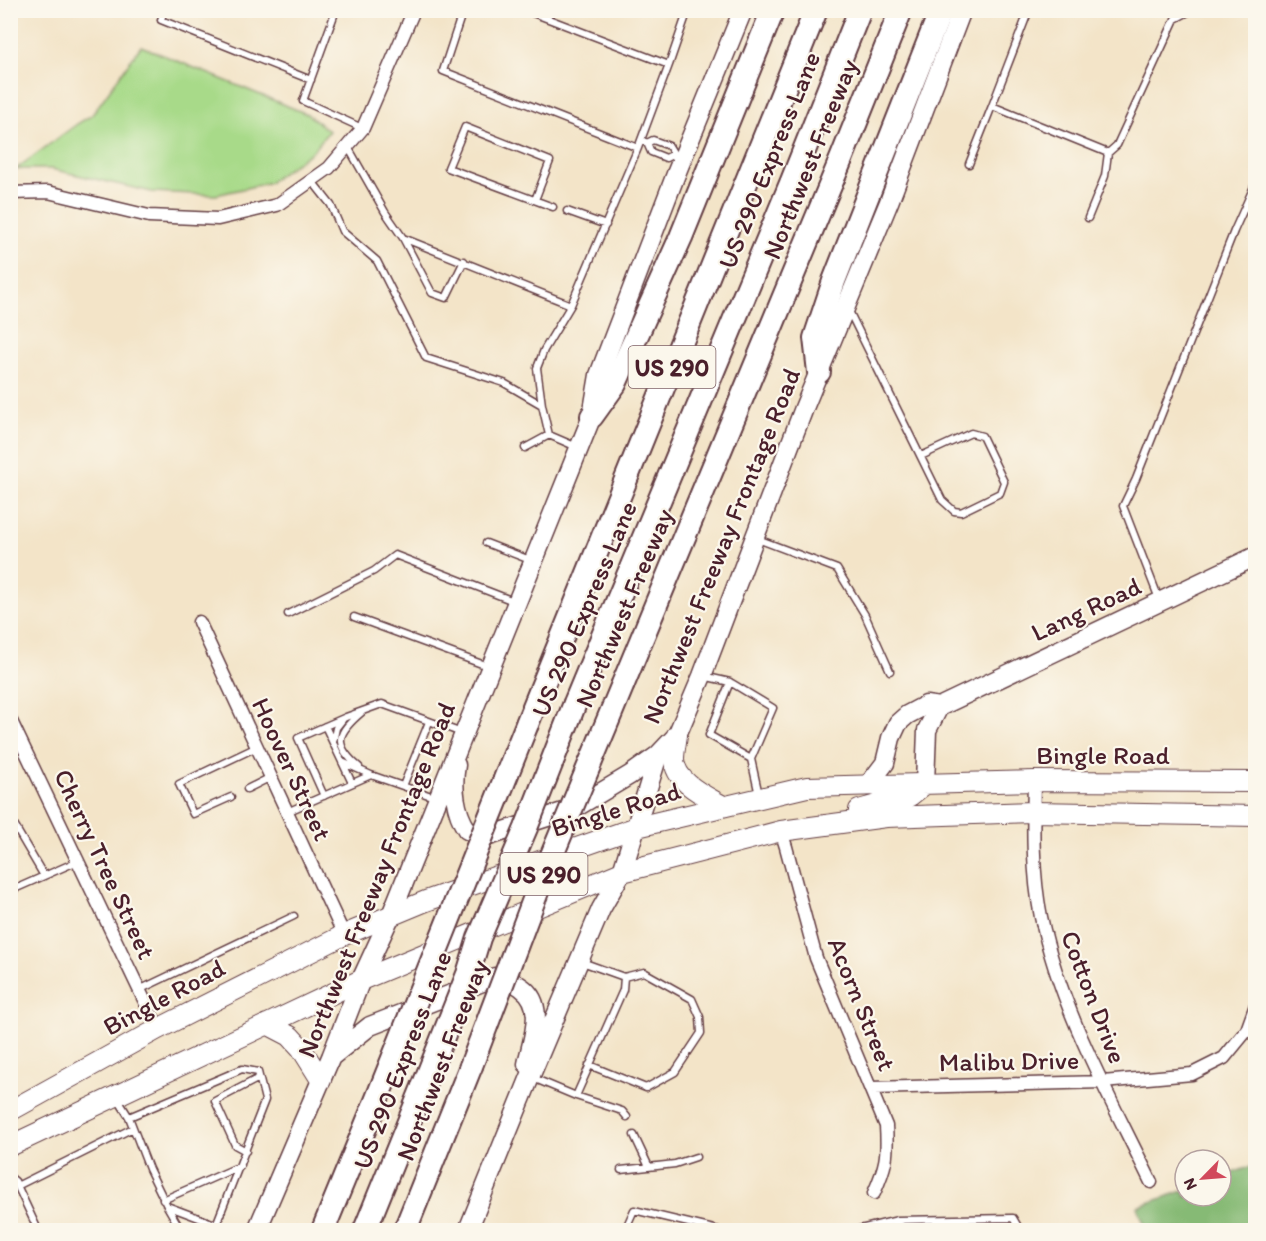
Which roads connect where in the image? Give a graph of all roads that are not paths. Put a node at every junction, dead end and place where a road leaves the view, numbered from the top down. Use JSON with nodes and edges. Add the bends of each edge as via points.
{"nodes":[{"id":1,"x":164,"y":10,"type":"edge"},
{"id":2,"x":336,"y":10,"type":"edge"},
{"id":3,"x":414,"y":10,"type":"edge"},
{"id":4,"x":463,"y":10,"type":"edge"},
{"id":5,"x":525,"y":10,"type":"edge"},
{"id":6,"x":688,"y":10,"type":"edge"},
{"id":7,"x":744,"y":10,"type":"edge"},
{"id":8,"x":773,"y":10,"type":"edge"},
{"id":9,"x":816,"y":10,"type":"edge"},
{"id":10,"x":860,"y":10,"type":"edge"},
{"id":11,"x":901,"y":10,"type":"edge"},
{"id":12,"x":941,"y":10,"type":"edge"},
{"id":13,"x":962,"y":10,"type":"edge"},
{"id":14,"x":1029,"y":10,"type":"edge"},
{"id":15,"x":1192,"y":10,"type":"edge"},
{"id":16,"x":669,"y":64,"type":"junction"},
{"id":17,"x":311,"y":80,"type":"junction"},
{"id":18,"x":992,"y":106,"type":"junction"},
{"id":19,"x":363,"y":128,"type":"junction"},
{"id":20,"x":644,"y":141,"type":"junction"},
{"id":21,"x":348,"y":146,"type":"junction"},
{"id":22,"x":638,"y":148,"type":"junction"},
{"id":23,"x":1108,"y":153,"type":"junction"},
{"id":24,"x":679,"y":156,"type":"junction"},
{"id":25,"x":969,"y":164,"type":"dead end"},
{"id":26,"x":312,"y":181,"type":"junction"},
{"id":27,"x":1256,"y":182,"type":"edge"},
{"id":28,"x":10,"y":193,"type":"edge"},
{"id":29,"x":535,"y":200,"type":"junction"},
{"id":30,"x":553,"y":207,"type":"dead end"},
{"id":31,"x":567,"y":211,"type":"dead end"},
{"id":32,"x":1088,"y":218,"type":"dead end"},
{"id":33,"x":606,"y":225,"type":"junction"},
{"id":34,"x":403,"y":238,"type":"junction"},
{"id":35,"x":464,"y":261,"type":"junction"},
{"id":36,"x":571,"y":305,"type":"junction"},
{"id":37,"x":846,"y":305,"type":"junction"},
{"id":38,"x":819,"y":372,"type":"junction"},
{"id":39,"x":542,"y":405,"type":"junction"},
{"id":40,"x":592,"y":416,"type":"junction"},
{"id":41,"x":549,"y":435,"type":"junction"},
{"id":42,"x":525,"y":448,"type":"dead end"},
{"id":43,"x":579,"y":448,"type":"junction"},
{"id":44,"x":921,"y":456,"type":"junction"},
{"id":45,"x":755,"y":537,"type":"junction"},
{"id":46,"x":486,"y":543,"type":"dead end"},
{"id":47,"x":1256,"y":556,"type":"edge"},
{"id":48,"x":534,"y":561,"type":"junction"},
{"id":49,"x":517,"y":602,"type":"junction"},
{"id":50,"x":1160,"y":603,"type":"junction"},
{"id":51,"x":288,"y":614,"type":"dead end"},
{"id":52,"x":354,"y":617,"type":"dead end"},
{"id":53,"x":199,"y":622,"type":"dead end"},
{"id":54,"x":491,"y":667,"type":"junction"},
{"id":55,"x":890,"y":671,"type":"dead end"},
{"id":56,"x":702,"y":675,"type":"junction"},
{"id":57,"x":730,"y":682,"type":"junction"},
{"id":58,"x":939,"y":707,"type":"junction"},
{"id":59,"x":367,"y":708,"type":"junction"},
{"id":60,"x":346,"y":717,"type":"junction"},
{"id":61,"x":10,"y":719,"type":"edge"},
{"id":62,"x":429,"y":722,"type":"junction"},
{"id":63,"x":324,"y":726,"type":"junction"},
{"id":64,"x":677,"y":735,"type":"junction"},
{"id":65,"x":462,"y":740,"type":"junction"},
{"id":66,"x":333,"y":744,"type":"junction"},
{"id":67,"x":257,"y":747,"type":"junction"},
{"id":68,"x":658,"y":755,"type":"junction"},
{"id":69,"x":751,"y":759,"type":"junction"},
{"id":70,"x":342,"y":762,"type":"junction"},
{"id":71,"x":368,"y":773,"type":"junction"},
{"id":72,"x":271,"y":777,"type":"junction"},
{"id":73,"x":1034,"y":781,"type":"junction"},
{"id":74,"x":1256,"y":782,"type":"edge"},
{"id":75,"x":352,"y":783,"type":"junction"},
{"id":76,"x":869,"y":784,"type":"junction"},
{"id":77,"x":925,"y":784,"type":"junction"},
{"id":78,"x":404,"y":786,"type":"junction"},
{"id":79,"x":247,"y":789,"type":"dead end"},
{"id":80,"x":324,"y":796,"type":"junction"},
{"id":81,"x":231,"y":797,"type":"dead end"},
{"id":82,"x":760,"y":798,"type":"junction"},
{"id":83,"x":438,"y":799,"type":"junction"},
{"id":84,"x":723,"y":806,"type":"junction"},
{"id":85,"x":1033,"y":812,"type":"junction"},
{"id":86,"x":287,"y":813,"type":"junction"},
{"id":87,"x":1256,"y":816,"type":"edge"},
{"id":88,"x":10,"y":818,"type":"edge"},
{"id":89,"x":637,"y":826,"type":"junction"},
{"id":90,"x":788,"y":830,"type":"junction"},
{"id":91,"x":78,"y":861,"type":"junction"},
{"id":92,"x":622,"y":872,"type":"junction"},
{"id":93,"x":44,"y":876,"type":"junction"},
{"id":94,"x":10,"y":891,"type":"edge"},
{"id":95,"x":391,"y":915,"type":"junction"},
{"id":96,"x":294,"y":916,"type":"dead end"},
{"id":97,"x":344,"y":935,"type":"junction"},
{"id":98,"x":580,"y":962,"type":"junction"},
{"id":99,"x":624,"y":977,"type":"junction"},
{"id":100,"x":361,"y":980,"type":"junction"},
{"id":101,"x":139,"y":990,"type":"junction"},
{"id":102,"x":1256,"y":1005,"type":"edge"},
{"id":103,"x":267,"y":1024,"type":"junction"},
{"id":104,"x":158,"y":1029,"type":"junction"},
{"id":105,"x":331,"y":1057,"type":"junction"},
{"id":106,"x":589,"y":1065,"type":"junction"},
{"id":107,"x":259,"y":1075,"type":"junction"},
{"id":108,"x":530,"y":1077,"type":"junction"},
{"id":109,"x":321,"y":1080,"type":"junction"},
{"id":110,"x":1103,"y":1082,"type":"junction"},
{"id":111,"x":871,"y":1088,"type":"junction"},
{"id":112,"x":116,"y":1095,"type":"junction"},
{"id":113,"x":576,"y":1096,"type":"junction"},
{"id":114,"x":517,"y":1110,"type":"junction"},
{"id":115,"x":10,"y":1111,"type":"edge"},
{"id":116,"x":129,"y":1117,"type":"junction"},
{"id":117,"x":627,"y":1117,"type":"dead end"},
{"id":118,"x":133,"y":1128,"type":"junction"},
{"id":119,"x":634,"y":1135,"type":"dead end"},
{"id":120,"x":10,"y":1146,"type":"edge"},
{"id":121,"x":246,"y":1150,"type":"junction"},
{"id":122,"x":696,"y":1157,"type":"dead end"},
{"id":123,"x":240,"y":1166,"type":"junction"},
{"id":124,"x":650,"y":1167,"type":"junction"},
{"id":125,"x":621,"y":1170,"type":"dead end"},
{"id":126,"x":11,"y":1178,"type":"edge"},
{"id":127,"x":1151,"y":1182,"type":"dead end"},
{"id":128,"x":17,"y":1186,"type":"junction"},
{"id":129,"x":874,"y":1193,"type":"dead end"},
{"id":130,"x":165,"y":1203,"type":"junction"},
{"id":131,"x":898,"y":1220,"type":"junction"},
{"id":132,"x":216,"y":1227,"type":"edge"},
{"id":133,"x":38,"y":1230,"type":"edge"},
{"id":134,"x":181,"y":1230,"type":"edge"},
{"id":135,"x":231,"y":1230,"type":"edge"},
{"id":136,"x":257,"y":1230,"type":"edge"},
{"id":137,"x":323,"y":1230,"type":"edge"},
{"id":138,"x":365,"y":1230,"type":"edge"},
{"id":139,"x":405,"y":1230,"type":"edge"},
{"id":140,"x":468,"y":1230,"type":"edge"},
{"id":141,"x":625,"y":1230,"type":"edge"},
{"id":142,"x":718,"y":1230,"type":"edge"},
{"id":143,"x":856,"y":1230,"type":"edge"},
{"id":144,"x":903,"y":1230,"type":"edge"},
{"id":145,"x":1020,"y":1230,"type":"edge"}],
"edges":[{"from":1,"to":17,"type":"lane","via":[[161,20]]},
{"from":2,"to":17,"type":"lane"},
{"from":3,"to":19,"type":"street"},
{"from":4,"to":22,"type":"lane","via":[[443,71]]},
{"from":5,"to":16,"type":"lane"},
{"from":6,"to":16,"type":"lane"},
{"from":7,"to":24,"type":"main road","name":"Northwest Freeway Frontage Road"},
{"from":8,"to":40,"type":"highway","via":[[615,384]]},
{"from":9,"to":137,"type":"highway","name":"Northwest Freeway","number":"US 290","bridge":true},
{"from":10,"to":138,"type":"highway","name":"US 290 Express Lane","bridge":true,"via":[[479,938]]},
{"from":11,"to":139,"type":"highway","name":"Northwest Freeway","number":"US 290","bridge":true,"via":[[538,889]]},
{"from":12,"to":38,"type":"highway","via":[[834,281],[815,338]]},
{"from":13,"to":37,"type":"main road","name":"Northwest Freeway Frontage Road"},
{"from":14,"to":18,"type":"lane"},
{"from":15,"to":23,"type":"lane","via":[[1175,19],[1117,145]]},
{"from":16,"to":20,"type":"lane"},
{"from":17,"to":19,"type":"lane","via":[[303,101]]},
{"from":18,"to":23,"type":"lane"},
{"from":18,"to":25,"type":"lane"},
{"from":19,"to":21,"type":"street"},
{"from":20,"to":22,"type":"lane"},
{"from":20,"to":24,"type":"lane","via":[[669,146]]},
{"from":20,"to":24,"type":"lane","via":[[651,152],[666,158]]},
{"from":21,"to":26,"type":"street"},
{"from":21,"to":34,"type":"lane"},
{"from":22,"to":33,"type":"lane"},
{"from":23,"to":32,"type":"lane","via":[[1105,176]]},
{"from":24,"to":40,"type":"main road","name":"Northwest Freeway Frontage Road","via":[[599,375]]},
{"from":26,"to":28,"type":"street","via":[[278,205],[218,219],[149,216],[48,192]]},
{"from":26,"to":39,"type":"lane","via":[[331,205],[342,231],[377,261],[426,358],[504,383]]},
{"from":27,"to":50,"type":"lane","via":[[1123,506]]},
{"from":29,"to":29,"type":"lane","via":[[448,168],[465,127],[550,161]]},
{"from":29,"to":30,"type":"lane"},
{"from":31,"to":33,"type":"lane"},
{"from":33,"to":36,"type":"lane"},
{"from":34,"to":35,"type":"lane"},
{"from":34,"to":35,"type":"lane","via":[[432,293],[446,298]]},
{"from":35,"to":36,"type":"lane"},
{"from":36,"to":39,"type":"lane","via":[[537,368]]},
{"from":37,"to":38,"type":"main road","name":"Northwest Freeway Frontage Road"},
{"from":37,"to":44,"type":"lane"},
{"from":38,"to":45,"type":"main road","name":"Northwest Freeway Frontage Road"},
{"from":39,"to":41,"type":"lane"},
{"from":40,"to":43,"type":"main road","name":"Northwest Freeway Frontage Road"},
{"from":41,"to":42,"type":"lane"},
{"from":41,"to":43,"type":"lane"},
{"from":43,"to":48,"type":"main road","name":"Northwest Freeway Frontage Road"},
{"from":44,"to":44,"type":"lane","via":[[942,500],[954,511],[961,512],[1000,493],[1004,482],[982,436],[971,432]]},
{"from":45,"to":55,"type":"lane","via":[[837,569],[865,615]]},
{"from":45,"to":56,"type":"main road","name":"Northwest Freeway Frontage Road"},
{"from":46,"to":48,"type":"lane"},
{"from":47,"to":50,"type":"main road","name":"Lang Road"},
{"from":48,"to":49,"type":"main road","name":"Northwest Freeway Frontage Road"},
{"from":49,"to":51,"type":"lane","via":[[395,555],[374,571]]},
{"from":49,"to":54,"type":"main road","name":"Northwest Freeway Frontage Road"},
{"from":50,"to":58,"type":"main road","name":"Lang Road"},
{"from":52,"to":54,"type":"lane"},
{"from":53,"to":67,"type":"street","name":"Hoover Street"},
{"from":54,"to":65,"type":"main road","name":"Northwest Freeway Frontage Road"},
{"from":56,"to":57,"type":"lane"},
{"from":56,"to":64,"type":"main road","name":"Northwest Freeway Frontage Road"},
{"from":57,"to":69,"type":"lane","via":[[709,735]]},
{"from":57,"to":69,"type":"lane","via":[[773,708]]},
{"from":58,"to":76,"type":"main road","name":"Lang Road","via":[[926,705],[898,723],[885,763]]},
{"from":58,"to":77,"type":"main road","via":[[927,730]]},
{"from":59,"to":60,"type":"lane"},
{"from":59,"to":62,"type":"lane","via":[[382,704]]},
{"from":59,"to":71,"type":"lane","via":[[346,727],[340,743],[347,756]]},
{"from":60,"to":63,"type":"lane"},
{"from":60,"to":66,"type":"lane","via":[[336,728]]},
{"from":61,"to":91,"type":"street","name":"Cherry Tree Street"},
{"from":62,"to":65,"type":"lane"},
{"from":62,"to":78,"type":"lane"},
{"from":63,"to":66,"type":"lane"},
{"from":63,"to":80,"type":"lane","via":[[298,738]]},
{"from":64,"to":68,"type":"main road","name":"Northwest Freeway Frontage Road"},
{"from":64,"to":84,"type":"main road","via":[[674,761],[681,776],[688,785]]},
{"from":65,"to":68,"type":"main road","via":[[454,777],[459,819],[467,830],[489,836],[575,808]]},
{"from":65,"to":83,"type":"main road","name":"Northwest Freeway Frontage Road"},
{"from":66,"to":70,"type":"lane"},
{"from":67,"to":72,"type":"street","name":"Hoover Street"},
{"from":67,"to":81,"type":"lane","via":[[179,783],[193,814]]},
{"from":68,"to":89,"type":"main road","name":"Northwest Freeway Frontage Road"},
{"from":69,"to":82,"type":"lane"},
{"from":70,"to":71,"type":"lane"},
{"from":70,"to":75,"type":"lane"},
{"from":71,"to":75,"type":"lane"},
{"from":71,"to":78,"type":"lane"},
{"from":72,"to":79,"type":"lane"},
{"from":72,"to":86,"type":"street","name":"Hoover Street"},
{"from":73,"to":74,"type":"main road","name":"Bingle Road"},
{"from":73,"to":77,"type":"main road","name":"Bingle Road"},
{"from":73,"to":85,"type":"street","name":"Cotton Drive"},
{"from":75,"to":80,"type":"lane"},
{"from":76,"to":77,"type":"main road","name":"Bingle Road"},
{"from":76,"to":82,"type":"main road","name":"Bingle Road","via":[[807,787]]},
{"from":77,"to":90,"type":"main road","via":[[910,796]]},
{"from":78,"to":83,"type":"lane"},
{"from":80,"to":86,"type":"lane"},
{"from":82,"to":84,"type":"main road","name":"Bingle Road"},
{"from":83,"to":95,"type":"main road","name":"Northwest Freeway Frontage Road"},
{"from":84,"to":89,"type":"main road","name":"Bingle Road"},
{"from":85,"to":87,"type":"main road"},
{"from":85,"to":90,"type":"main road","via":[[886,817]]},
{"from":85,"to":110,"type":"street","name":"Cotton Drive","via":[[1041,915],[1050,955]]},
{"from":86,"to":97,"type":"street","name":"Hoover Street"},
{"from":88,"to":93,"type":"lane"},
{"from":89,"to":92,"type":"main road","name":"Northwest Freeway Frontage Road"},
{"from":89,"to":95,"type":"main road","name":"Bingle Road"},
{"from":90,"to":92,"type":"main road"},
{"from":90,"to":111,"type":"street","name":"Acorn Street","via":[[785,842],[816,958]]},
{"from":91,"to":93,"type":"lane"},
{"from":91,"to":101,"type":"street","name":"Cherry Tree Street"},
{"from":92,"to":98,"type":"main road","name":"Northwest Freeway Frontage Road","via":[[601,909]]},
{"from":92,"to":100,"type":"main road"},
{"from":93,"to":94,"type":"lane"},
{"from":95,"to":97,"type":"main road","name":"Bingle Road"},
{"from":95,"to":100,"type":"main road","name":"Northwest Freeway Frontage Road"},
{"from":96,"to":101,"type":"lane"},
{"from":97,"to":104,"type":"main road","name":"Bingle Road"},
{"from":98,"to":99,"type":"lane"},
{"from":98,"to":108,"type":"main road","name":"Northwest Freeway Frontage Road"},
{"from":99,"to":106,"type":"lane","via":[[623,990]]},
{"from":99,"to":106,"type":"lane","via":[[644,972],[692,999],[702,1033],[675,1072],[646,1088]]},
{"from":100,"to":103,"type":"main road"},
{"from":100,"to":105,"type":"main road","name":"Northwest Freeway Frontage Road"},
{"from":101,"to":104,"type":"street","name":"Cherry Tree Street"},
{"from":102,"to":110,"type":"street","name":"Malibu Drive","via":[[1246,1030],[1224,1058],[1192,1074]]},
{"from":103,"to":109,"type":"main road","via":[[290,1036]]},
{"from":103,"to":112,"type":"main road"},
{"from":104,"to":115,"type":"main road","name":"Bingle Road"},
{"from":105,"to":109,"type":"main road","name":"Northwest Freeway Frontage Road"},
{"from":105,"to":114,"type":"main road","via":[[370,1026],[495,977],[507,977],[526,991],[534,1002],[537,1018]]},
{"from":106,"to":113,"type":"lane"},
{"from":107,"to":116,"type":"lane","via":[[242,1070]]},
{"from":107,"to":121,"type":"lane","via":[[265,1100]]},
{"from":107,"to":121,"type":"lane","via":[[215,1101],[235,1145]]},
{"from":108,"to":113,"type":"lane"},
{"from":108,"to":114,"type":"main road","name":"Northwest Freeway Frontage Road"},
{"from":109,"to":136,"type":"main road","name":"Northwest Freeway Frontage Road"},
{"from":110,"to":111,"type":"street","name":"Malibu Drive"},
{"from":110,"to":127,"type":"street","name":"Cotton Drive"},
{"from":111,"to":129,"type":"street","name":"Acorn Street","via":[[886,1126],[888,1155]]},
{"from":112,"to":116,"type":"lane"},
{"from":112,"to":120,"type":"main road"},
{"from":113,"to":117,"type":"lane","via":[[622,1111]]},
{"from":114,"to":140,"type":"main road","name":"Northwest Freeway Frontage Road"},
{"from":116,"to":118,"type":"lane"},
{"from":118,"to":128,"type":"lane"},
{"from":118,"to":130,"type":"lane"},
{"from":119,"to":124,"type":"lane"},
{"from":121,"to":123,"type":"lane"},
{"from":122,"to":124,"type":"lane"},
{"from":123,"to":130,"type":"lane"},
{"from":123,"to":132,"type":"lane"},
{"from":124,"to":125,"type":"lane"},
{"from":126,"to":128,"type":"lane"},
{"from":128,"to":133,"type":"lane"},
{"from":130,"to":132,"type":"lane"},
{"from":130,"to":134,"type":"lane"},
{"from":131,"to":143,"type":"lane"},
{"from":131,"to":144,"type":"lane"},
{"from":131,"to":145,"type":"lane","via":[[1013,1218]]},
{"from":132,"to":135,"type":"lane"},
{"from":141,"to":142,"type":"lane","via":[[634,1210]]}]}
